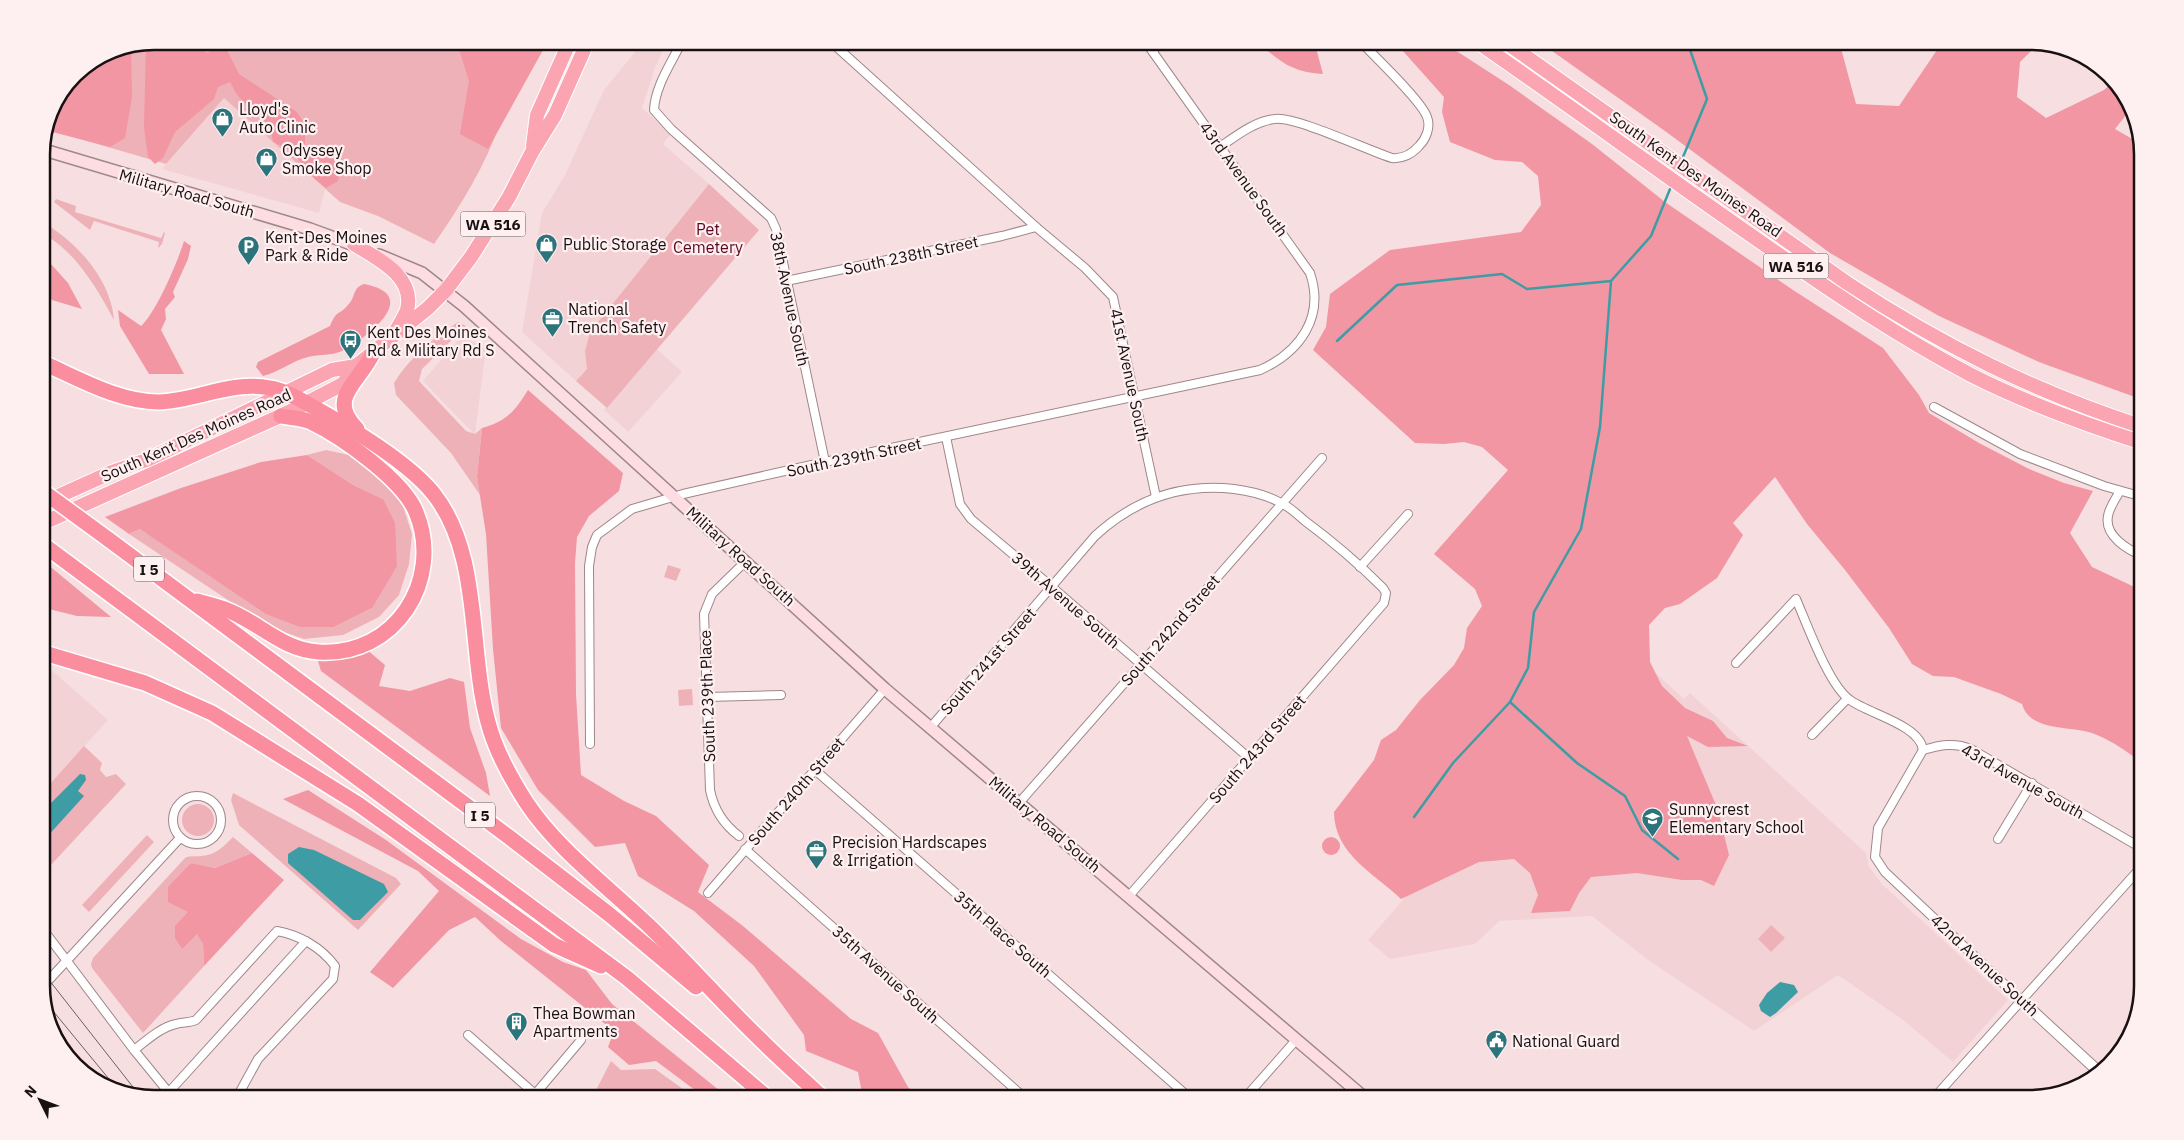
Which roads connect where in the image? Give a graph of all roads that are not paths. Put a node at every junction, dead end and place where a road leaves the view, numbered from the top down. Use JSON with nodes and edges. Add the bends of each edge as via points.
{"nodes":[{"id":1,"x":566,"y":50,"type":"edge"},
{"id":2,"x":584,"y":50,"type":"edge"},
{"id":3,"x":678,"y":50,"type":"edge"},
{"id":4,"x":840,"y":50,"type":"edge"},
{"id":5,"x":1368,"y":50,"type":"edge"},
{"id":6,"x":1489,"y":50,"type":"edge"},
{"id":7,"x":1517,"y":50,"type":"edge"},
{"id":8,"x":1152,"y":51,"type":"edge"},
{"id":9,"x":1220,"y":147,"type":"junction"},
{"id":10,"x":50,"y":151,"type":"edge"},
{"id":11,"x":532,"y":152,"type":"junction"},
{"id":12,"x":1036,"y":227,"type":"junction"},
{"id":13,"x":354,"y":244,"type":"junction"},
{"id":14,"x":786,"y":281,"type":"junction"},
{"id":15,"x":446,"y":290,"type":"junction"},
{"id":16,"x":1309,"y":326,"type":"joint"},
{"id":17,"x":392,"y":339,"type":"junction"},
{"id":18,"x":373,"y":353,"type":"junction"},
{"id":19,"x":50,"y":365,"type":"edge"},
{"id":20,"x":356,"y":366,"type":"junction"},
{"id":21,"x":287,"y":393,"type":"junction"},
{"id":22,"x":1134,"y":395,"type":"junction"},
{"id":23,"x":308,"y":404,"type":"junction"},
{"id":24,"x":1934,"y":407,"type":"dead end"},
{"id":25,"x":281,"y":416,"type":"junction"},
{"id":26,"x":2134,"y":424,"type":"edge"},
{"id":27,"x":946,"y":437,"type":"junction"},
{"id":28,"x":2134,"y":440,"type":"edge"},
{"id":29,"x":373,"y":444,"type":"junction"},
{"id":30,"x":1322,"y":458,"type":"dead end"},
{"id":31,"x":825,"y":462,"type":"junction"},
{"id":32,"x":2120,"y":490,"type":"junction"},
{"id":33,"x":2134,"y":494,"type":"edge"},
{"id":34,"x":50,"y":496,"type":"edge"},
{"id":35,"x":675,"y":496,"type":"junction"},
{"id":36,"x":1156,"y":497,"type":"junction"},
{"id":37,"x":50,"y":500,"type":"edge"},
{"id":38,"x":1281,"y":503,"type":"junction"},
{"id":39,"x":1408,"y":514,"type":"dead end"},
{"id":40,"x":50,"y":520,"type":"edge"},
{"id":41,"x":50,"y":549,"type":"edge"},
{"id":42,"x":2134,"y":551,"type":"edge"},
{"id":43,"x":746,"y":561,"type":"junction"},
{"id":44,"x":1360,"y":567,"type":"junction"},
{"id":45,"x":1052,"y":586,"type":"junction"},
{"id":46,"x":189,"y":599,"type":"junction"},
{"id":47,"x":50,"y":654,"type":"edge"},
{"id":48,"x":1140,"y":663,"type":"junction"},
{"id":49,"x":1736,"y":663,"type":"dead end"},
{"id":50,"x":885,"y":689,"type":"junction"},
{"id":51,"x":781,"y":695,"type":"dead end"},
{"id":52,"x":708,"y":697,"type":"junction"},
{"id":53,"x":1848,"y":699,"type":"junction"},
{"id":54,"x":930,"y":728,"type":"junction"},
{"id":55,"x":1812,"y":735,"type":"dead end"},
{"id":56,"x":590,"y":744,"type":"dead end"},
{"id":57,"x":1923,"y":750,"type":"junction"},
{"id":58,"x":1249,"y":758,"type":"junction"},
{"id":59,"x":814,"y":770,"type":"junction"},
{"id":60,"x":2032,"y":783,"type":"junction"},
{"id":61,"x":1019,"y":803,"type":"junction"},
{"id":62,"x":739,"y":836,"type":"dead end"},
{"id":63,"x":180,"y":838,"type":"junction"},
{"id":64,"x":1998,"y":839,"type":"dead end"},
{"id":65,"x":2134,"y":844,"type":"edge"},
{"id":66,"x":746,"y":849,"type":"junction"},
{"id":67,"x":2134,"y":875,"type":"edge"},
{"id":68,"x":708,"y":893,"type":"dead end"},
{"id":69,"x":1129,"y":896,"type":"junction"},
{"id":70,"x":50,"y":939,"type":"edge"},
{"id":71,"x":306,"y":941,"type":"junction"},
{"id":72,"x":66,"y":961,"type":"junction"},
{"id":73,"x":627,"y":978,"type":"junction"},
{"id":74,"x":50,"y":979,"type":"tunnel mouth"},
{"id":75,"x":2022,"y":1001,"type":"junction"},
{"id":76,"x":468,"y":1035,"type":"dead end"},
{"id":77,"x":581,"y":1040,"type":"dead end"},
{"id":78,"x":1296,"y":1040,"type":"junction"},
{"id":79,"x":763,"y":1042,"type":"junction"},
{"id":80,"x":134,"y":1050,"type":"junction"},
{"id":81,"x":2094,"y":1068,"type":"edge"},
{"id":82,"x":166,"y":1090,"type":"edge"},
{"id":83,"x":170,"y":1090,"type":"edge"},
{"id":84,"x":241,"y":1090,"type":"edge"},
{"id":85,"x":527,"y":1090,"type":"edge"},
{"id":86,"x":538,"y":1090,"type":"edge"},
{"id":87,"x":758,"y":1090,"type":"edge"},
{"id":88,"x":814,"y":1090,"type":"edge"},
{"id":89,"x":1016,"y":1090,"type":"edge"},
{"id":90,"x":1180,"y":1090,"type":"edge"},
{"id":91,"x":1252,"y":1090,"type":"edge"},
{"id":92,"x":1355,"y":1090,"type":"edge"},
{"id":93,"x":1941,"y":1090,"type":"edge"}],
"edges":[{"from":1,"to":11,"type":"highway","name":"South Kent Des Moines Road","number":"WA 516","via":[[537,115]]},
{"from":2,"to":11,"type":"highway","name":"South Kent Des Moines Road","number":"WA 516","via":[[555,115]]},
{"from":3,"to":14,"type":"street","name":"38th Avenue South","via":[[656,96],[654,110],[771,218]]},
{"from":4,"to":12,"type":"street","name":"41st Avenue South"},
{"from":5,"to":9,"type":"street","via":[[1427,117],[1425,139],[1412,153],[1392,158],[1280,118],[1255,126]]},
{"from":6,"to":28,"type":"highway","name":"South Kent Des Moines Road","number":"WA 516","via":[[1749,234],[1915,345],[2015,396]]},
{"from":7,"to":26,"type":"highway","name":"South Kent Des Moines Road","number":"WA 516","via":[[1847,283],[1913,324],[2022,381]]},
{"from":8,"to":9,"type":"street","name":"43rd Avenue South"},
{"from":9,"to":16,"type":"street","name":"43rd Avenue South","via":[[1310,273],[1315,307]]},
{"from":10,"to":13,"type":"main road","name":"Military Road South"},
{"from":11,"to":15,"type":"highway","name":"South Kent Des Moines Road","number":"WA 516","via":[[510,197]]},
{"from":12,"to":14,"type":"street","name":"South 238th Street"},
{"from":12,"to":22,"type":"street","name":"41st Avenue South","via":[[1085,268],[1112,297]]},
{"from":13,"to":15,"type":"main road","name":"Military Road South","via":[[422,273]]},
{"from":13,"to":17,"type":"highway","via":[[393,270],[406,287],[406,312]]},
{"from":14,"to":31,"type":"street","name":"38th Avenue South"},
{"from":15,"to":17,"type":"highway","name":"South Kent Des Moines Road","number":"WA 516"},
{"from":15,"to":35,"type":"main road","name":"Military Road South"},
{"from":16,"to":22,"type":"street","name":"South 239th Street","via":[[1289,353],[1260,370]]},
{"from":17,"to":18,"type":"highway","name":"South Kent Des Moines Road","number":"WA 516"},
{"from":18,"to":20,"type":"highway","name":"South Kent Des Moines Road","number":"WA 516"},
{"from":18,"to":29,"type":"highway","via":[[366,369],[345,395],[343,405],[346,417]]},
{"from":19,"to":21,"type":"highway","via":[[135,400],[179,400],[254,386]]},
{"from":20,"to":21,"type":"highway","name":"South Kent Des Moines Road","number":"WA 516","via":[[332,370]]},
{"from":20,"to":23,"type":"highway","name":"South Kent Des Moines Road","number":"WA 516","via":[[343,384]]},
{"from":21,"to":23,"type":"highway"},
{"from":21,"to":37,"type":"highway","name":"South Kent Des Moines Road","number":"WA 516","via":[[149,459]]},
{"from":22,"to":27,"type":"street","name":"South 239th Street"},
{"from":22,"to":36,"type":"street","name":"41st Avenue South"},
{"from":23,"to":25,"type":"highway","name":"South Kent Des Moines Road","number":"WA 516"},
{"from":23,"to":29,"type":"highway"},
{"from":24,"to":32,"type":"street","via":[[2020,454]]},
{"from":25,"to":40,"type":"highway","name":"South Kent Des Moines Road","number":"WA 516"},
{"from":25,"to":46,"type":"highway","via":[[309,421],[329,432],[389,474],[407,495],[416,510],[425,548],[425,562],[417,592],[402,615],[380,635],[349,649],[333,652],[290,646],[227,610]]},
{"from":27,"to":31,"type":"street","name":"South 239th Street"},
{"from":27,"to":45,"type":"street","name":"39th Avenue South","via":[[956,492],[964,512]]},
{"from":29,"to":79,"type":"highway","via":[[422,481],[452,526],[467,583],[487,721],[503,762],[527,804],[559,842],[648,925]]},
{"from":30,"to":38,"type":"street","name":"South 242nd Street"},
{"from":31,"to":35,"type":"street","name":"South 239th Street"},
{"from":32,"to":33,"type":"street"},
{"from":32,"to":42,"type":"street","via":[[2107,517],[2112,535]]},
{"from":34,"to":46,"type":"highway","number":"I 5","bridge":true},
{"from":35,"to":43,"type":"main road","name":"Military Road South"},
{"from":35,"to":56,"type":"street","name":"South 239th Street","via":[[632,509],[597,534],[592,547],[589,566]]},
{"from":36,"to":38,"type":"street","via":[[1210,487],[1255,493]]},
{"from":36,"to":45,"type":"street","name":"South 241st Street","via":[[1128,510],[1104,528]]},
{"from":38,"to":44,"type":"street"},
{"from":38,"to":48,"type":"street","name":"South 242nd Street"},
{"from":39,"to":44,"type":"street"},
{"from":41,"to":73,"type":"highway","number":"I 5"},
{"from":43,"to":50,"type":"main road","name":"Military Road South"},
{"from":43,"to":52,"type":"street","name":"South 239th Place","via":[[719,586],[706,608],[704,641]]},
{"from":44,"to":58,"type":"street","name":"South 243rd Street","via":[[1385,590],[1384,603]]},
{"from":45,"to":48,"type":"street","name":"39th Avenue South"},
{"from":45,"to":54,"type":"street","name":"South 241st Street"},
{"from":46,"to":79,"type":"highway","number":"I 5","via":[[509,837],[610,915]]},
{"from":47,"to":73,"type":"highway","via":[[144,683],[212,713],[358,804],[554,945]]},
{"from":48,"to":58,"type":"street","name":"39th Avenue South"},
{"from":48,"to":61,"type":"street","name":"South 242nd Street"},
{"from":49,"to":53,"type":"street","via":[[1796,599],[1826,666]]},
{"from":50,"to":54,"type":"main road","name":"Military Road South"},
{"from":50,"to":59,"type":"street","name":"South 240th Street"},
{"from":51,"to":52,"type":"street"},
{"from":52,"to":62,"type":"street","name":"South 239th Place","via":[[709,780],[713,802],[724,823]]},
{"from":53,"to":55,"type":"street"},
{"from":53,"to":57,"type":"street","via":[[1910,731],[1922,742]]},
{"from":54,"to":61,"type":"main road","name":"Military Road South"},
{"from":57,"to":60,"type":"street","name":"43rd Avenue South","via":[[1962,745]]},
{"from":57,"to":75,"type":"street","name":"42nd Avenue South","via":[[1878,828],[1875,857],[1885,872]]},
{"from":58,"to":69,"type":"street","name":"South 243rd Street"},
{"from":59,"to":66,"type":"street","name":"South 240th Street"},
{"from":59,"to":90,"type":"street","name":"35th Place South"},
{"from":60,"to":64,"type":"street"},
{"from":60,"to":65,"type":"street","name":"43rd Avenue South"},
{"from":61,"to":69,"type":"main road","name":"Military Road South"},
{"from":63,"to":63,"type":"street","via":[[199,845],[213,839],[221,826],[215,804],[201,796],[192,796],[178,805],[172,820]]},
{"from":63,"to":72,"type":"street"},
{"from":66,"to":68,"type":"street","name":"South 240th Street"},
{"from":66,"to":89,"type":"street","name":"35th Avenue South"},
{"from":67,"to":75,"type":"street"},
{"from":69,"to":78,"type":"main road","name":"Military Road South"},
{"from":70,"to":72,"type":"street"},
{"from":71,"to":80,"type":"street","via":[[277,930],[196,1020],[163,1029]]},
{"from":71,"to":83,"type":"street"},
{"from":71,"to":84,"type":"street","via":[[336,966],[333,979],[258,1059]]},
{"from":72,"to":74,"type":"street"},
{"from":72,"to":80,"type":"street"},
{"from":73,"to":87,"type":"highway","number":"I 5"},
{"from":75,"to":81,"type":"street","name":"42nd Avenue South"},
{"from":75,"to":93,"type":"street"},
{"from":76,"to":85,"type":"street"},
{"from":77,"to":86,"type":"street"},
{"from":78,"to":91,"type":"street"},
{"from":78,"to":92,"type":"main road","name":"Military Road South"},
{"from":79,"to":88,"type":"highway","number":"I 5"},
{"from":80,"to":82,"type":"street"}]}
